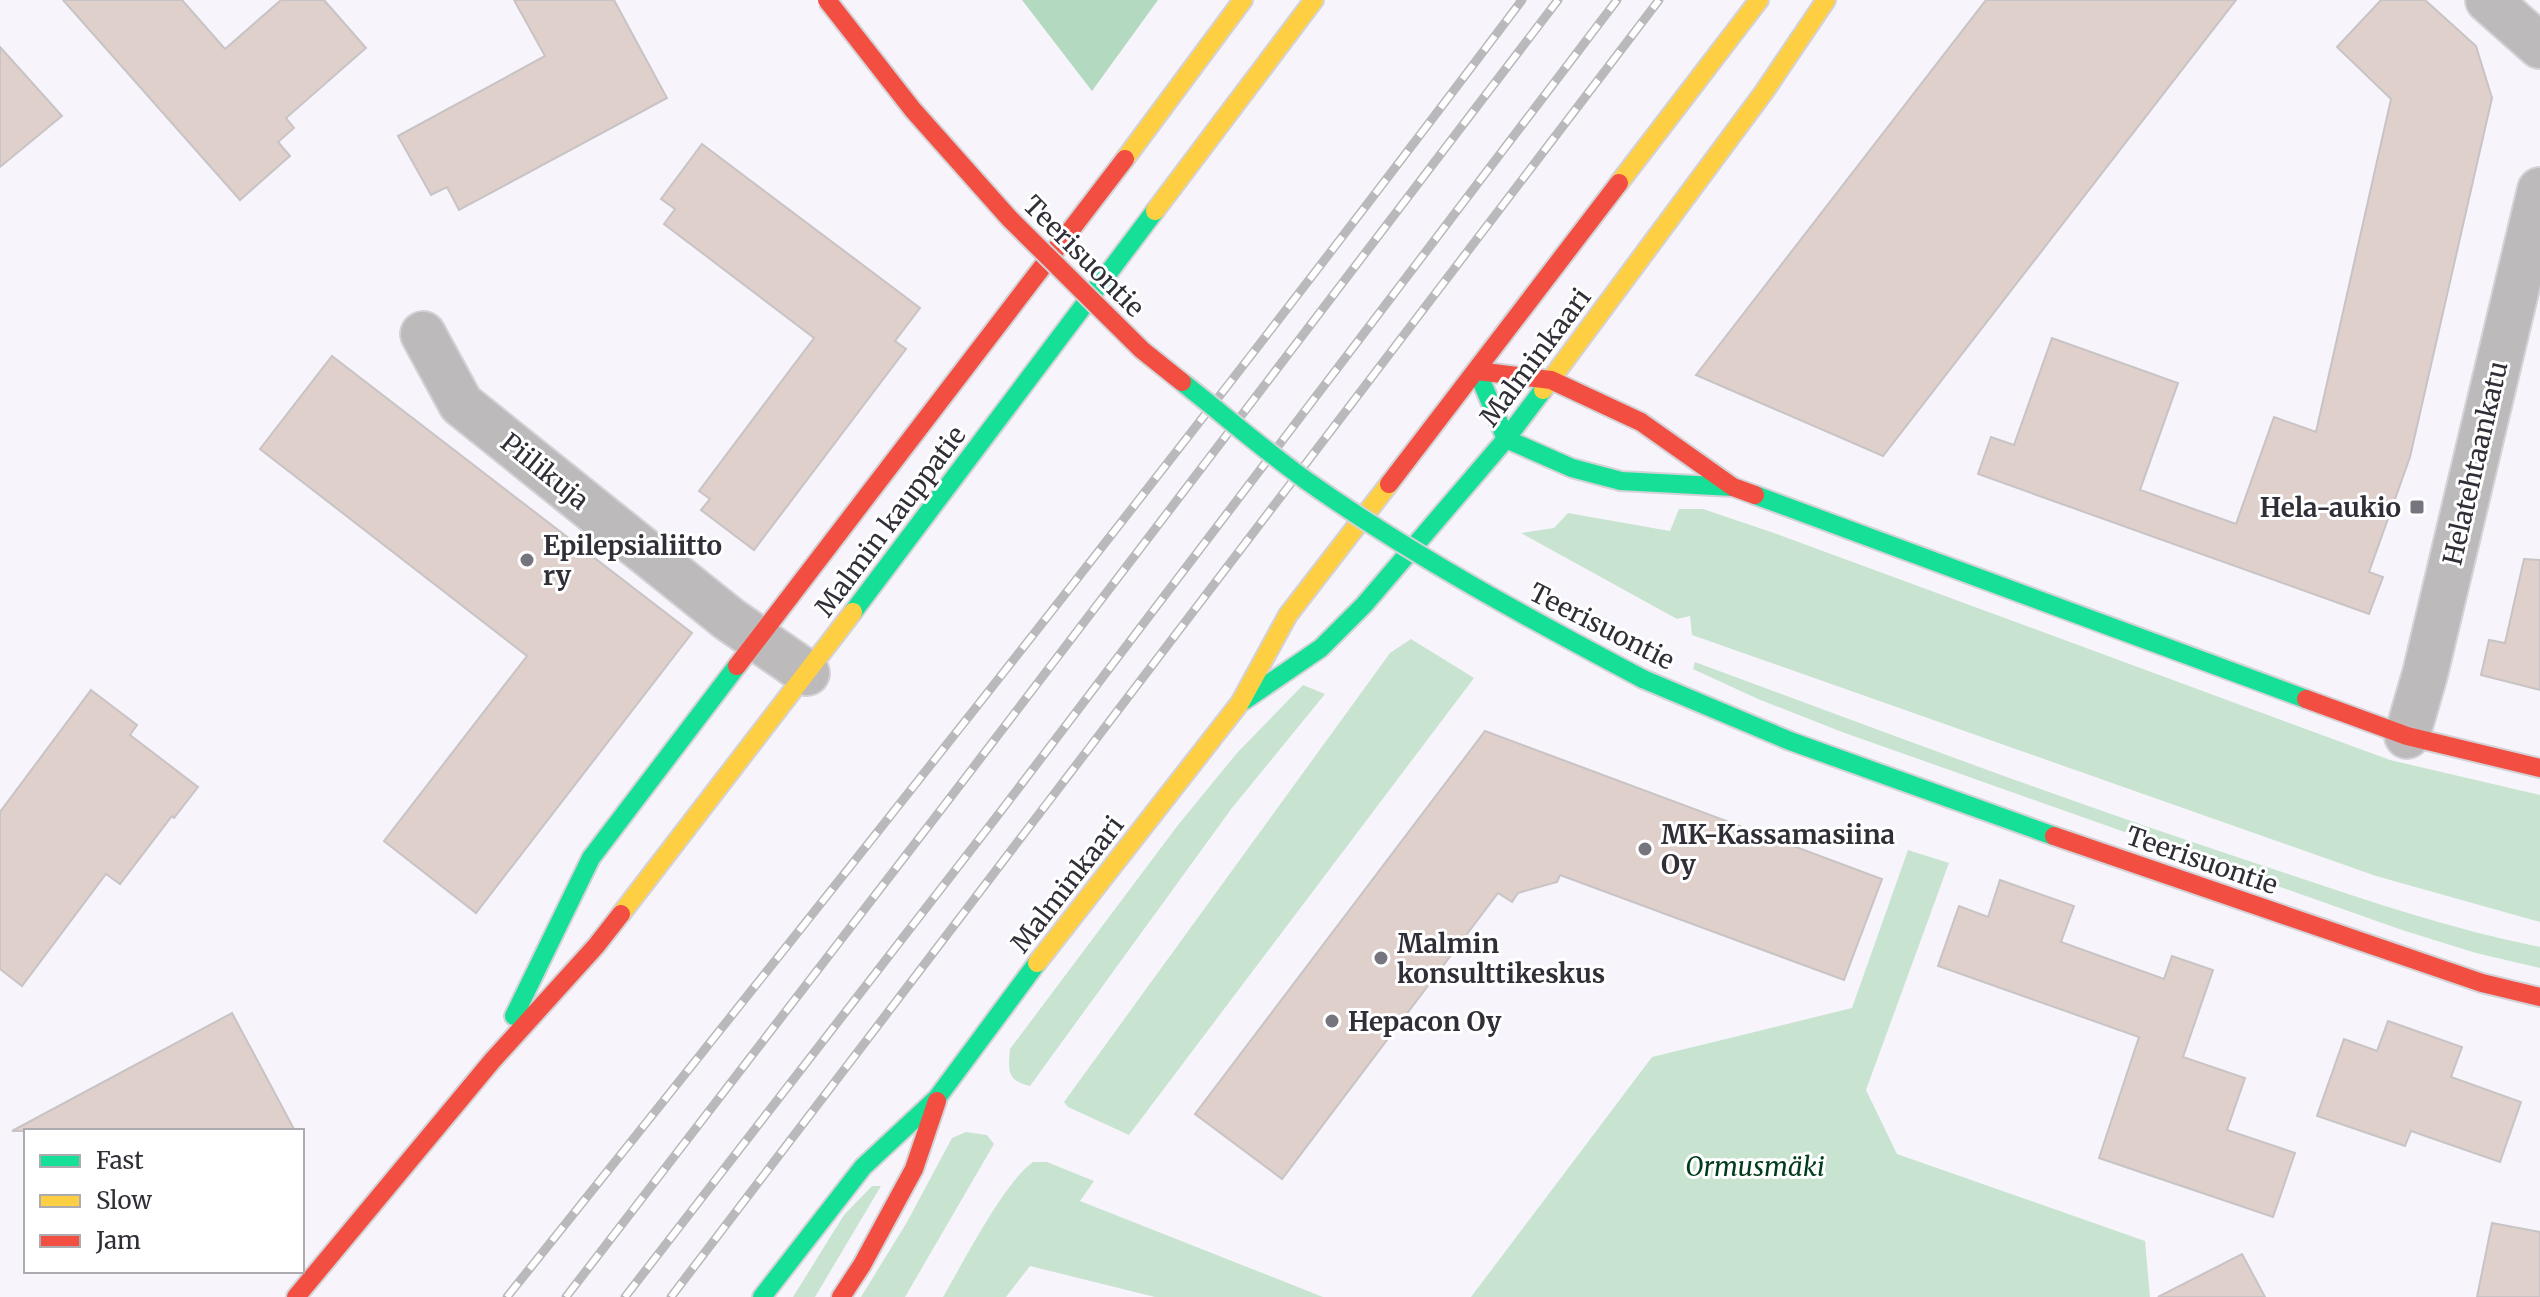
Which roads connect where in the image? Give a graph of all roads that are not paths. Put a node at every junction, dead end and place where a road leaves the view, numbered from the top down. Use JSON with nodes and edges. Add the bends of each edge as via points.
{"nodes":[{"id":1,"x":827,"y":0,"type":"edge"},
{"id":2,"x":1243,"y":0,"type":"edge"},
{"id":3,"x":1314,"y":0,"type":"edge"},
{"id":4,"x":1759,"y":0,"type":"edge"},
{"id":5,"x":1826,"y":0,"type":"edge"},
{"id":6,"x":2488,"y":0,"type":"edge"},
{"id":7,"x":2540,"y":46,"type":"edge"},
{"id":8,"x":2540,"y":190,"type":"edge"},
{"id":9,"x":423,"y":334,"type":"dead end"},
{"id":10,"x":1477,"y":371,"type":"junction"},
{"id":11,"x":1551,"y":380,"type":"junction"},
{"id":12,"x":1506,"y":439,"type":"junction"},
{"id":13,"x":1733,"y":487,"type":"junction"},
{"id":14,"x":759,"y":639,"type":"junction"},
{"id":15,"x":807,"y":673,"type":"junction"},
{"id":16,"x":1240,"y":703,"type":"junction"},
{"id":17,"x":2407,"y":736,"type":"junction"},
{"id":18,"x":2540,"y":768,"type":"edge"},
{"id":19,"x":2540,"y":997,"type":"edge"},
{"id":20,"x":492,"y":1061,"type":"junction"},
{"id":21,"x":937,"y":1098,"type":"junction"},
{"id":22,"x":296,"y":1297,"type":"edge"},
{"id":23,"x":762,"y":1297,"type":"edge"},
{"id":24,"x":841,"y":1297,"type":"edge"}],
"edges":[{"from":1,"to":19,"type":"main road","name":"Teerisuontie","bridge":true,"via":[[913,110],[1009,218],[1142,350],[1306,480],[1505,606],[1643,679],[1790,741],[2118,859],[2482,983]]},
{"from":2,"to":14,"type":"main road","name":"Malmin kauppatie"},
{"from":3,"to":15,"type":"main road","name":"Malmin kauppatie"},
{"from":4,"to":10,"type":"main road","name":"Malminkaari"},
{"from":5,"to":11,"type":"main road","name":"Malminkaari"},
{"from":6,"to":7,"type":"street"},
{"from":8,"to":17,"type":"street","name":"Helatehtaankatu"},
{"from":9,"to":14,"type":"street","name":"Piilikuja","via":[[461,404]]},
{"from":10,"to":11,"type":"main road"},
{"from":10,"to":12,"type":"main road"},
{"from":10,"to":16,"type":"main road","name":"Malminkaari","via":[[1288,615]]},
{"from":11,"to":12,"type":"main road","name":"Malminkaari"},
{"from":11,"to":13,"type":"main road","via":[[1641,422]]},
{"from":12,"to":13,"type":"main road","via":[[1572,468],[1621,481]]},
{"from":12,"to":16,"type":"main road","name":"Malminkaari","via":[[1321,648]]},
{"from":13,"to":17,"type":"main road"},
{"from":14,"to":15,"type":"street","name":"Piilikuja"},
{"from":14,"to":20,"type":"main road","name":"Malmin kauppatie","via":[[591,858]]},
{"from":15,"to":20,"type":"main road","name":"Malmin kauppatie","via":[[596,946]]},
{"from":16,"to":21,"type":"main road","name":"Malminkaari"},
{"from":17,"to":18,"type":"main road"},
{"from":20,"to":22,"type":"main road","name":"Malmin kauppatie"},
{"from":21,"to":23,"type":"main road","name":"Malminkaari","via":[[863,1167]]},
{"from":21,"to":24,"type":"main road","name":"Malminkaari","via":[[914,1169]]}]}
